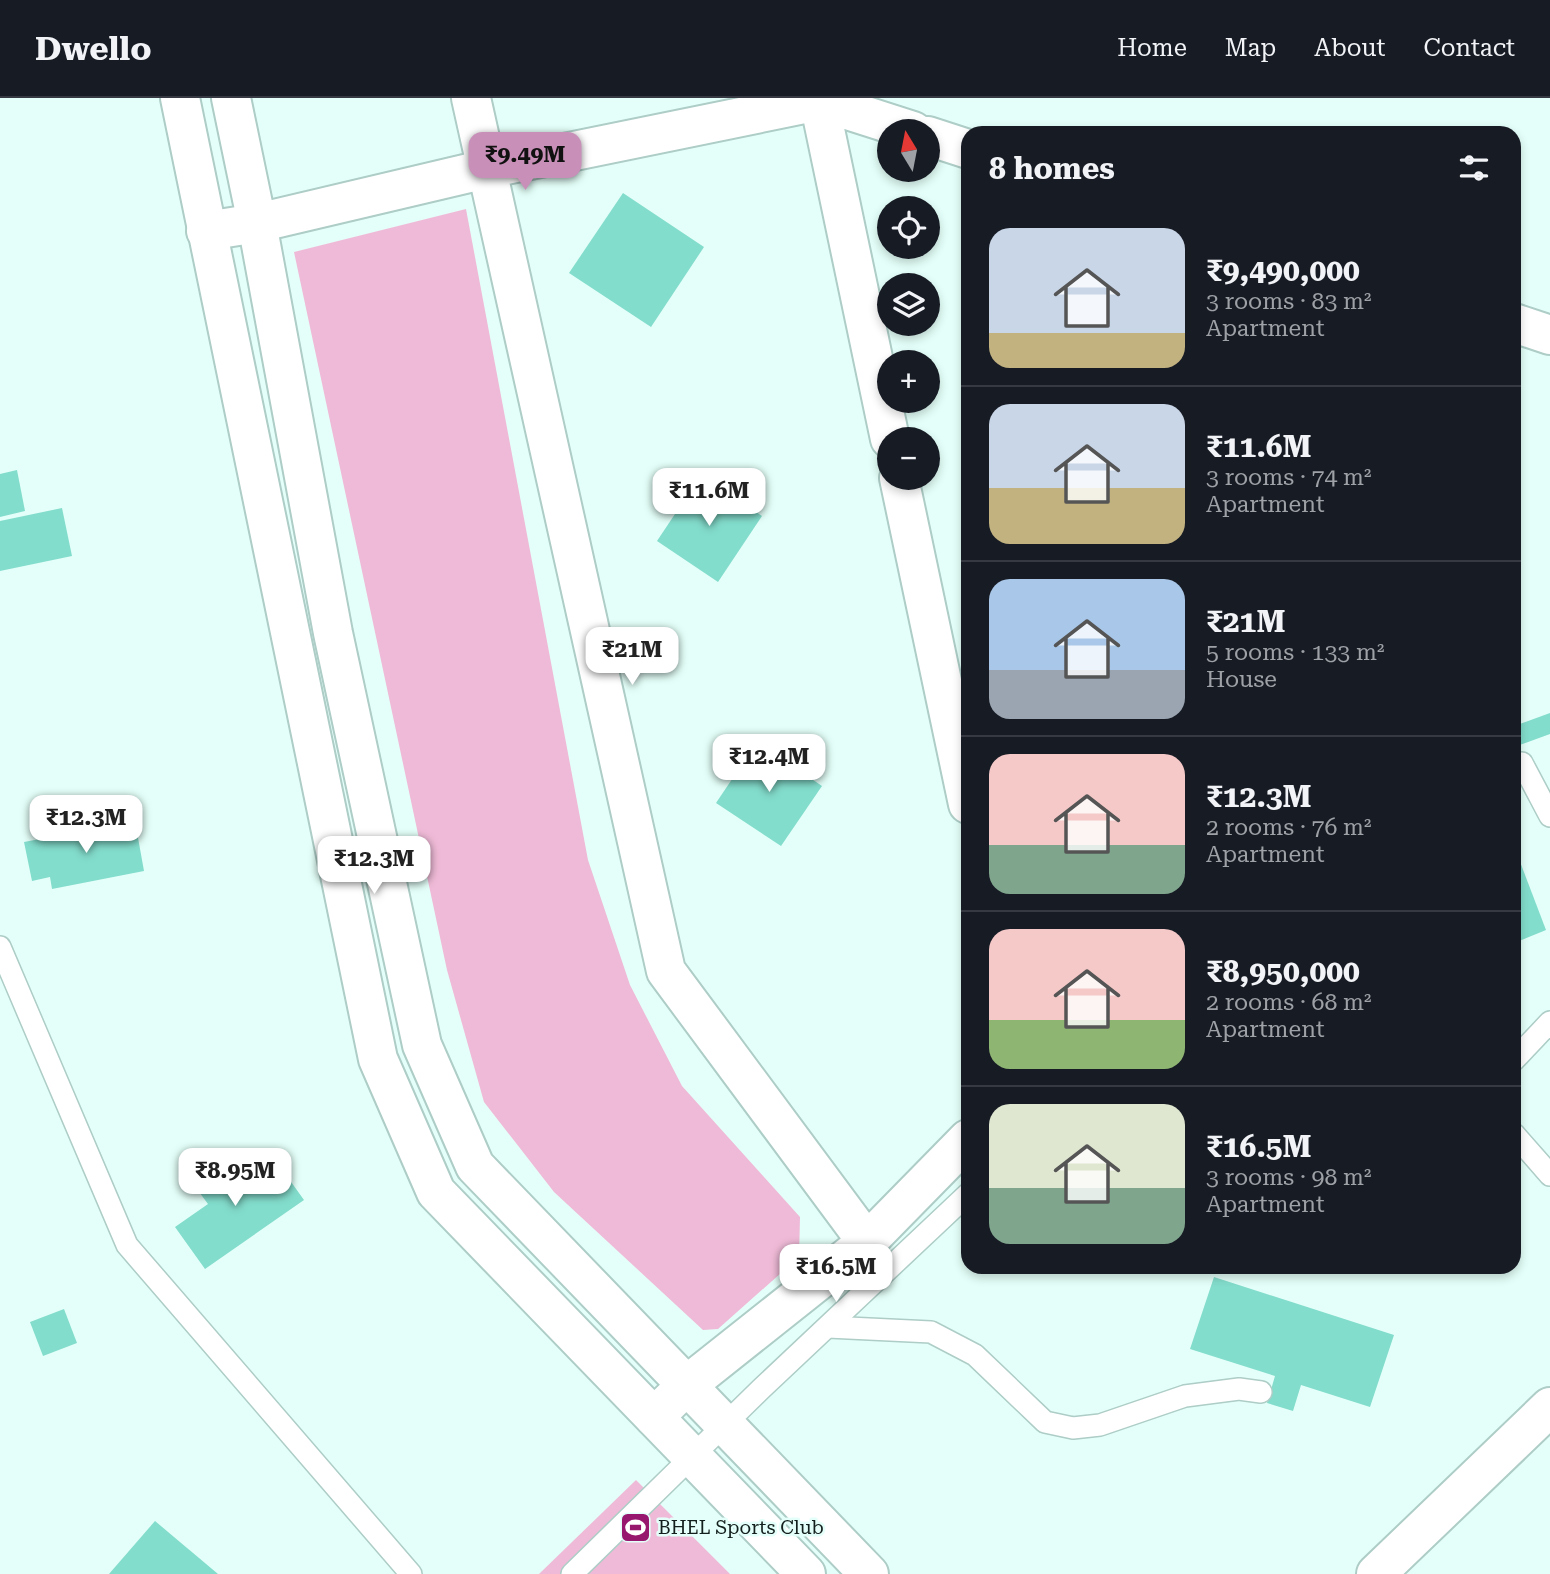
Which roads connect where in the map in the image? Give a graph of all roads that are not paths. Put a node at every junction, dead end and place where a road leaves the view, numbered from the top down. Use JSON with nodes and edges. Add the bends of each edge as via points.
{"nodes":[{"id":1,"x":180,"y":98,"type":"edge"},
{"id":2,"x":231,"y":98,"type":"edge"},
{"id":3,"x":471,"y":98,"type":"edge"},
{"id":4,"x":826,"y":100,"type":"edge"},
{"id":5,"x":879,"y":119,"type":"edge"},
{"id":6,"x":940,"y":140,"type":"edge"},
{"id":7,"x":961,"y":147,"type":"edge"},
{"id":8,"x":486,"y":169,"type":"junction"},
{"id":9,"x":257,"y":223,"type":"junction"},
{"id":10,"x":206,"y":231,"type":"junction"},
{"id":11,"x":1521,"y":325,"type":"edge"},
{"id":12,"x":1550,"y":335,"type":"edge"},
{"id":13,"x":888,"y":427,"type":"edge"},
{"id":14,"x":901,"y":490,"type":"edge"},
{"id":15,"x":1521,"y":763,"type":"dead end"},
{"id":16,"x":961,"y":771,"type":"edge"},
{"id":17,"x":1550,"y":816,"type":"edge"},
{"id":18,"x":0,"y":947,"type":"edge"},
{"id":19,"x":1550,"y":1022,"type":"edge"},
{"id":20,"x":1521,"y":1053,"type":"edge"},
{"id":21,"x":1521,"y":1142,"type":"edge"},
{"id":22,"x":961,"y":1146,"type":"edge"},
{"id":23,"x":1550,"y":1175,"type":"edge"},
{"id":24,"x":961,"y":1201,"type":"edge"},
{"id":25,"x":867,"y":1241,"type":"junction"},
{"id":26,"x":828,"y":1327,"type":"junction"},
{"id":27,"x":687,"y":1385,"type":"junction"},
{"id":28,"x":1261,"y":1392,"type":"dead end"},
{"id":29,"x":1550,"y":1407,"type":"edge"},
{"id":30,"x":653,"y":1417,"type":"junction"},
{"id":31,"x":725,"y":1425,"type":"junction"},
{"id":32,"x":692,"y":1456,"type":"junction"},
{"id":33,"x":411,"y":1574,"type":"edge"},
{"id":34,"x":572,"y":1574,"type":"edge"},
{"id":35,"x":806,"y":1574,"type":"edge"},
{"id":36,"x":869,"y":1574,"type":"edge"},
{"id":37,"x":1376,"y":1574,"type":"edge"}],
"edges":[{"from":1,"to":10,"type":"street"},
{"from":2,"to":9,"type":"street"},
{"from":3,"to":8,"type":"street"},
{"from":4,"to":5,"type":"street"},
{"from":4,"to":8,"type":"street"},
{"from":4,"to":13,"type":"street"},
{"from":6,"to":7,"type":"street"},
{"from":8,"to":9,"type":"street"},
{"from":8,"to":25,"type":"street","via":[[666,971]]},
{"from":9,"to":10,"type":"street"},
{"from":9,"to":27,"type":"street","via":[[333,634],[422,1045],[475,1166]]},
{"from":10,"to":30,"type":"street","via":[[378,1059],[436,1192]]},
{"from":11,"to":12,"type":"street"},
{"from":14,"to":16,"type":"street"},
{"from":15,"to":17,"type":"lane"},
{"from":18,"to":33,"type":"lane","via":[[127,1245]]},
{"from":19,"to":20,"type":"lane"},
{"from":21,"to":23,"type":"lane"},
{"from":22,"to":25,"type":"street"},
{"from":24,"to":26,"type":"lane"},
{"from":25,"to":27,"type":"street"},
{"from":26,"to":28,"type":"lane","via":[[931,1332],[975,1355],[1045,1422],[1073,1428],[1100,1425],[1185,1396]]},
{"from":26,"to":31,"type":"lane"},
{"from":27,"to":30,"type":"street"},
{"from":27,"to":31,"type":"street"},
{"from":29,"to":37,"type":"street"},
{"from":30,"to":32,"type":"street"},
{"from":31,"to":32,"type":"lane"},
{"from":31,"to":36,"type":"street"},
{"from":32,"to":34,"type":"lane"},
{"from":32,"to":35,"type":"street"}]}
